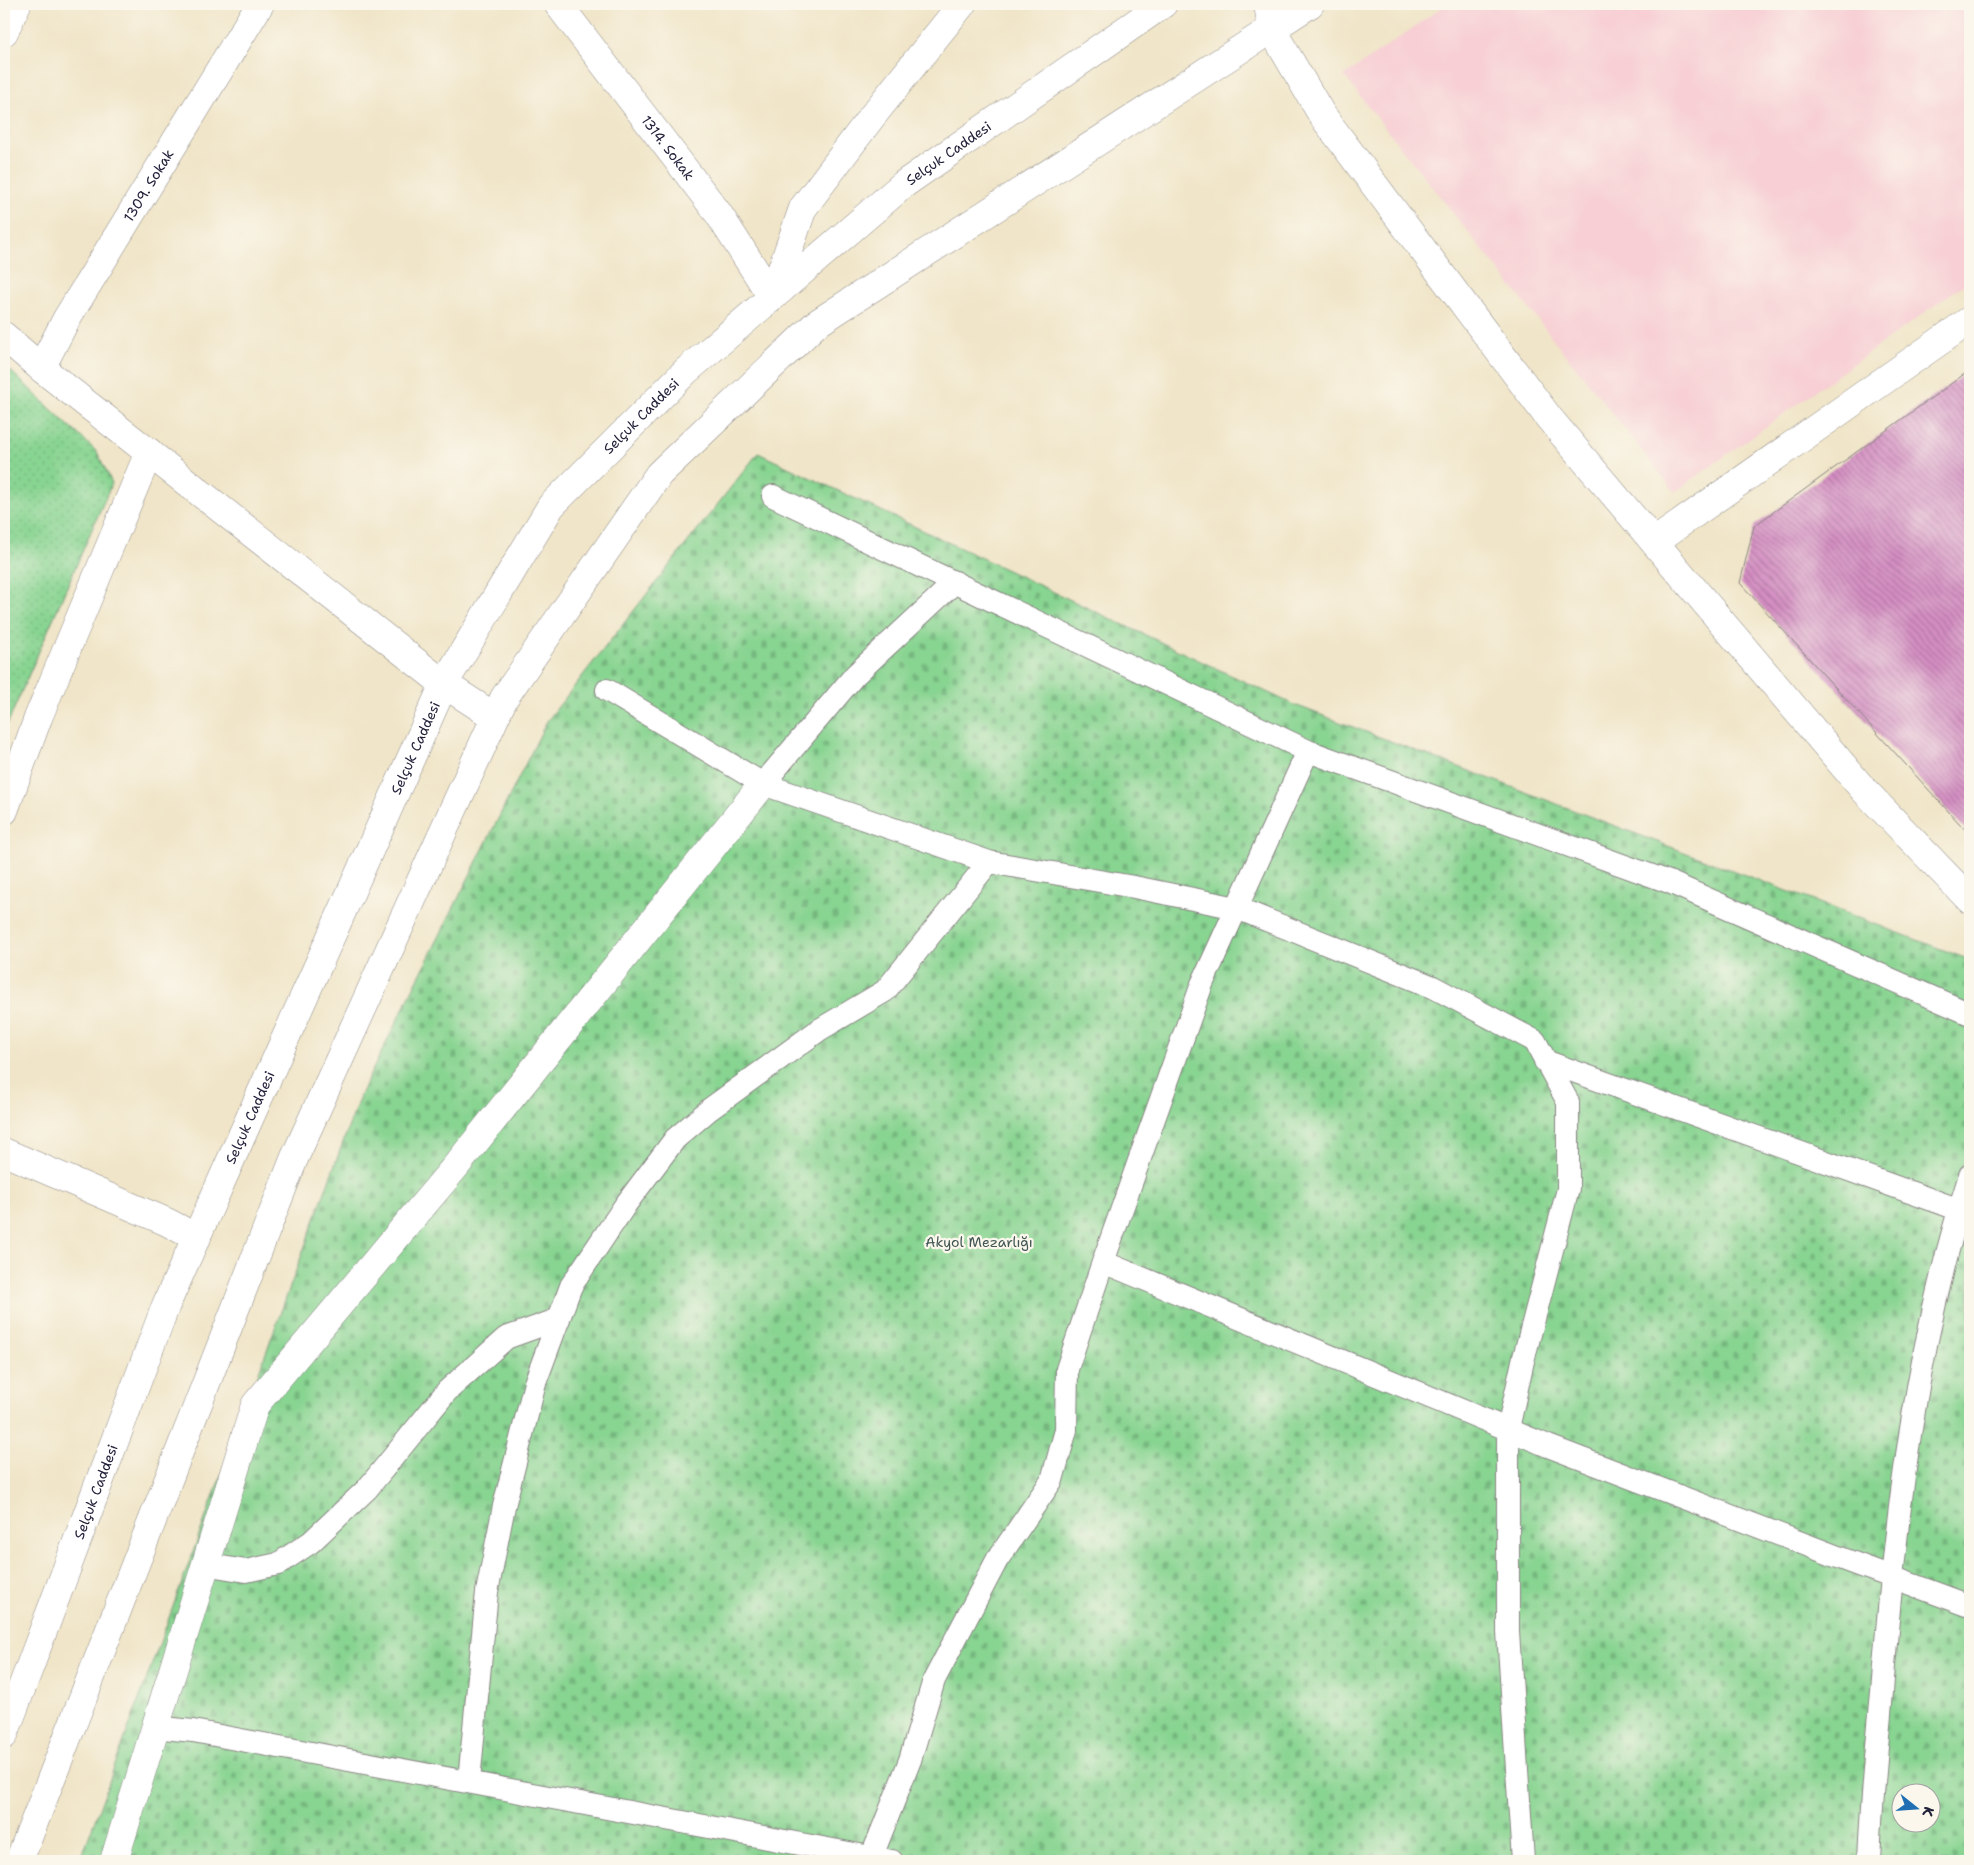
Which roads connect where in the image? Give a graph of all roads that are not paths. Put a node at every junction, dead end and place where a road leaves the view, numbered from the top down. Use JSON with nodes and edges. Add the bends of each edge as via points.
{"nodes":[{"id":1,"x":17,"y":4,"type":"edge"},
{"id":2,"x":260,"y":4,"type":"edge"},
{"id":3,"x":558,"y":4,"type":"edge"},
{"id":4,"x":962,"y":4,"type":"edge"},
{"id":5,"x":1162,"y":4,"type":"edge"},
{"id":6,"x":1310,"y":4,"type":"edge"},
{"id":7,"x":1270,"y":17,"type":"edge"},
{"id":8,"x":4,"y":32,"type":"edge"},
{"id":9,"x":772,"y":297,"type":"junction"},
{"id":10,"x":1970,"y":320,"type":"edge"},
{"id":11,"x":4,"y":336,"type":"edge"},
{"id":12,"x":41,"y":368,"type":"junction"},
{"id":13,"x":149,"y":452,"type":"junction"},
{"id":14,"x":773,"y":496,"type":"dead end"},
{"id":15,"x":1654,"y":542,"type":"junction"},
{"id":16,"x":955,"y":582,"type":"junction"},
{"id":17,"x":444,"y":684,"type":"junction"},
{"id":18,"x":607,"y":690,"type":"dead end"},
{"id":19,"x":495,"y":717,"type":"junction"},
{"id":20,"x":1308,"y":751,"type":"junction"},
{"id":21,"x":763,"y":784,"type":"junction"},
{"id":22,"x":4,"y":811,"type":"edge"},
{"id":23,"x":989,"y":862,"type":"junction"},
{"id":24,"x":1970,"y":900,"type":"edge"},
{"id":25,"x":1236,"y":908,"type":"junction"},
{"id":26,"x":1970,"y":1014,"type":"edge"},
{"id":27,"x":1545,"y":1061,"type":"junction"},
{"id":28,"x":4,"y":1152,"type":"edge"},
{"id":29,"x":1970,"y":1175,"type":"edge"},
{"id":30,"x":1960,"y":1210,"type":"junction"},
{"id":31,"x":197,"y":1238,"type":"junction"},
{"id":32,"x":1103,"y":1262,"type":"junction"},
{"id":33,"x":559,"y":1319,"type":"junction"},
{"id":34,"x":1508,"y":1429,"type":"junction"},
{"id":35,"x":204,"y":1564,"type":"junction"},
{"id":36,"x":1891,"y":1577,"type":"junction"},
{"id":37,"x":1970,"y":1606,"type":"edge"},
{"id":38,"x":154,"y":1727,"type":"junction"},
{"id":39,"x":4,"y":1735,"type":"edge"},
{"id":40,"x":469,"y":1781,"type":"junction"},
{"id":41,"x":878,"y":1860,"type":"edge"},
{"id":42,"x":19,"y":1861,"type":"edge"},
{"id":43,"x":114,"y":1861,"type":"edge"},
{"id":44,"x":1524,"y":1861,"type":"edge"},
{"id":45,"x":1869,"y":1861,"type":"edge"}],
"edges":[{"from":1,"to":8,"type":"street"},
{"from":2,"to":12,"type":"street","name":"1309. Sokak","via":[[67,318]]},
{"from":3,"to":9,"type":"street","name":"1314. Sokak","via":[[718,213]]},
{"from":4,"to":9,"type":"street","via":[[803,208]]},
{"from":5,"to":9,"type":"street","name":"Selçuk Caddesi","via":[[904,184]]},
{"from":6,"to":7,"type":"street"},
{"from":7,"to":15,"type":"street","via":[[1328,123],[1548,418]]},
{"from":7,"to":19,"type":"street","via":[[816,324],[660,474],[504,698]]},
{"from":9,"to":17,"type":"street","name":"Selçuk Caddesi","via":[[686,371],[551,506]]},
{"from":10,"to":15,"type":"street"},
{"from":11,"to":12,"type":"street"},
{"from":12,"to":13,"type":"street"},
{"from":13,"to":17,"type":"street"},
{"from":13,"to":22,"type":"street","via":[[38,718]]},
{"from":14,"to":16,"type":"lane"},
{"from":15,"to":24,"type":"street","via":[[1863,789]]},
{"from":16,"to":20,"type":"lane"},
{"from":16,"to":21,"type":"lane","via":[[855,675]]},
{"from":17,"to":19,"type":"street"},
{"from":17,"to":31,"type":"street","name":"Selçuk Caddesi"},
{"from":18,"to":21,"type":"lane"},
{"from":19,"to":42,"type":"street","via":[[294,1159]]},
{"from":20,"to":25,"type":"lane"},
{"from":20,"to":26,"type":"lane","via":[[1669,882]]},
{"from":21,"to":23,"type":"lane"},
{"from":21,"to":35,"type":"street","via":[[456,1166],[255,1405]]},
{"from":23,"to":25,"type":"lane"},
{"from":23,"to":33,"type":"lane","via":[[885,990],[819,1030],[710,1109],[676,1139],[626,1204],[571,1286]]},
{"from":25,"to":27,"type":"lane","via":[[1433,986],[1535,1042]]},
{"from":25,"to":32,"type":"lane","via":[[1202,984]]},
{"from":27,"to":30,"type":"lane"},
{"from":27,"to":34,"type":"lane","via":[[1568,1102],[1568,1189]]},
{"from":28,"to":31,"type":"street"},
{"from":29,"to":30,"type":"lane"},
{"from":30,"to":36,"type":"lane","via":[[1941,1280],[1908,1444]]},
{"from":31,"to":39,"type":"street","name":"Selçuk Caddesi","via":[[166,1305]]},
{"from":32,"to":34,"type":"lane"},
{"from":32,"to":41,"type":"lane","via":[[1067,1369],[1066,1430],[1052,1480],[997,1560],[934,1680]]},
{"from":33,"to":35,"type":"lane","via":[[506,1338],[447,1392],[367,1488],[311,1542],[278,1564],[246,1571]]},
{"from":33,"to":40,"type":"lane","via":[[534,1383],[487,1592]]},
{"from":34,"to":36,"type":"lane"},
{"from":34,"to":44,"type":"lane","via":[[1508,1632]]},
{"from":35,"to":38,"type":"street"},
{"from":36,"to":37,"type":"lane"},
{"from":36,"to":45,"type":"lane"},
{"from":38,"to":40,"type":"lane"},
{"from":38,"to":43,"type":"street"},
{"from":40,"to":41,"type":"lane"}]}
